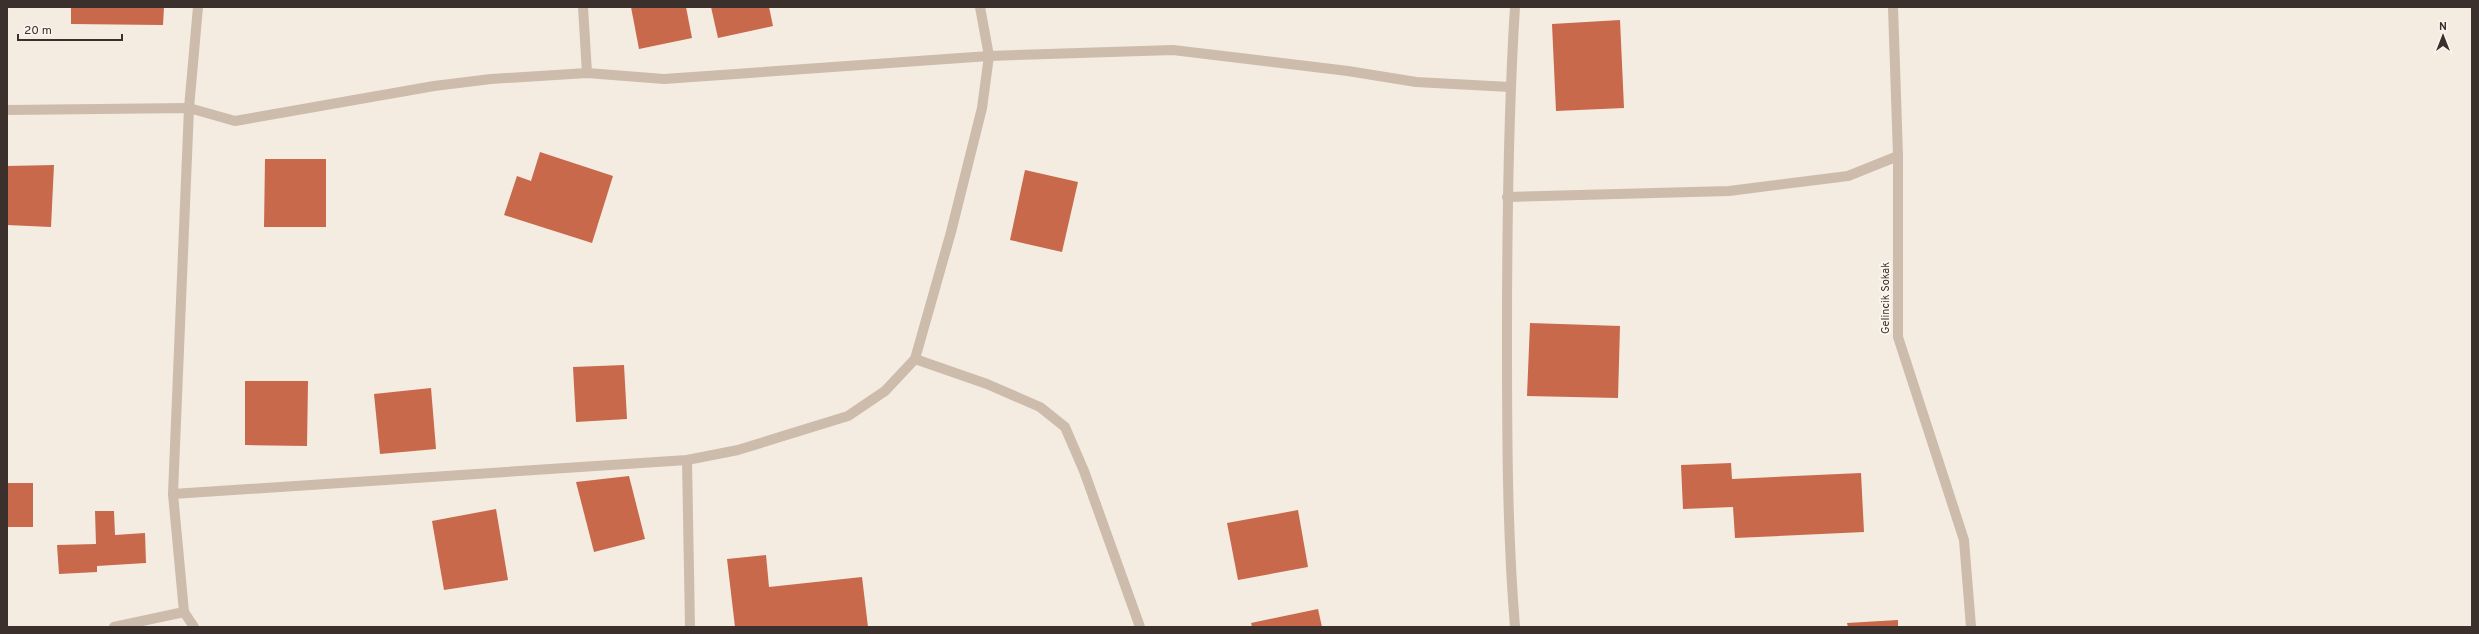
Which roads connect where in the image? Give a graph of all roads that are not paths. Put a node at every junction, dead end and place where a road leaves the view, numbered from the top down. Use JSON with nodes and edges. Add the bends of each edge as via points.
{"nodes":[{"id":1,"x":198,"y":7,"type":"edge"},
{"id":2,"x":583,"y":7,"type":"edge"},
{"id":3,"x":980,"y":7,"type":"edge"},
{"id":4,"x":1515,"y":7,"type":"edge"},
{"id":5,"x":1893,"y":7,"type":"edge"},
{"id":6,"x":989,"y":56,"type":"junction"},
{"id":7,"x":586,"y":73,"type":"junction"},
{"id":8,"x":1510,"y":88,"type":"junction"},
{"id":9,"x":189,"y":108,"type":"junction"},
{"id":10,"x":7,"y":110,"type":"edge"},
{"id":11,"x":1898,"y":156,"type":"junction"},
{"id":12,"x":1507,"y":197,"type":"junction"},
{"id":13,"x":915,"y":359,"type":"junction"},
{"id":14,"x":687,"y":460,"type":"junction"},
{"id":15,"x":173,"y":494,"type":"junction"},
{"id":16,"x":184,"y":612,"type":"junction"},
{"id":17,"x":114,"y":627,"type":"edge"},
{"id":18,"x":194,"y":627,"type":"edge"},
{"id":19,"x":690,"y":627,"type":"edge"},
{"id":20,"x":1140,"y":627,"type":"edge"},
{"id":21,"x":1515,"y":627,"type":"edge"},
{"id":22,"x":1971,"y":627,"type":"edge"}],
"edges":[{"from":1,"to":9,"type":"street"},
{"from":2,"to":7,"type":"street"},
{"from":3,"to":6,"type":"street"},
{"from":4,"to":8,"type":"street"},
{"from":5,"to":11,"type":"street","name":"Gelincik Sokak"},
{"from":6,"to":7,"type":"street","via":[[664,79]]},
{"from":6,"to":8,"type":"street","via":[[1173,50],[1348,71],[1416,82]]},
{"from":6,"to":13,"type":"street","via":[[982,108],[947,247]]},
{"from":7,"to":9,"type":"street","via":[[491,79],[434,86],[235,121]]},
{"from":8,"to":12,"type":"street"},
{"from":9,"to":10,"type":"street"},
{"from":9,"to":15,"type":"street"},
{"from":11,"to":12,"type":"street","via":[[1848,176],[1729,191]]},
{"from":11,"to":22,"type":"street","name":"Gelincik Sokak","via":[[1898,337],[1964,540]]},
{"from":12,"to":21,"type":"street","via":[[1507,379],[1511,584]]},
{"from":13,"to":14,"type":"street","via":[[885,391],[848,416],[738,450]]},
{"from":13,"to":20,"type":"street","via":[[987,384],[1040,408],[1065,427],[1084,471]]},
{"from":14,"to":15,"type":"street"},
{"from":14,"to":19,"type":"street"},
{"from":15,"to":16,"type":"street"},
{"from":16,"to":17,"type":"street"},
{"from":16,"to":18,"type":"street"}]}
